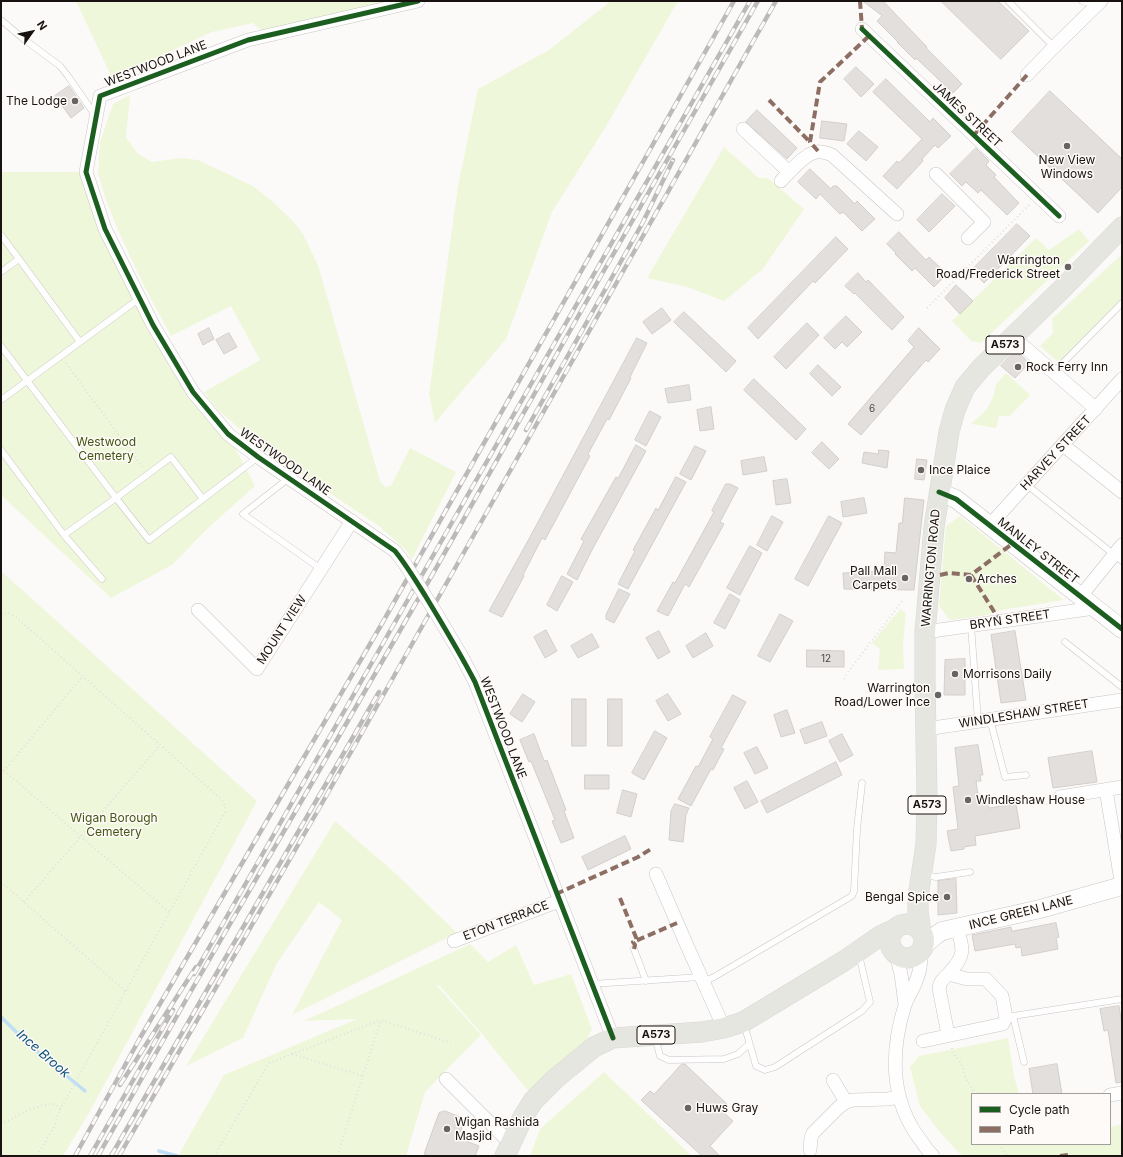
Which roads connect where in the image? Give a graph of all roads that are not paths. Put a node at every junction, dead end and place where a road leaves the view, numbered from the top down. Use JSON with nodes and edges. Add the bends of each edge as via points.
{"nodes":[{"id":1,"x":418,"y":1,"type":"edge"},
{"id":2,"x":1008,"y":1,"type":"edge"},
{"id":3,"x":1082,"y":1,"type":"edge"},
{"id":4,"x":1098,"y":3,"type":"edge"},
{"id":5,"x":1,"y":20,"type":"edge"},
{"id":6,"x":862,"y":29,"type":"dead end"},
{"id":7,"x":1054,"y":47,"type":"junction"},
{"id":8,"x":1027,"y":75,"type":"dead end"},
{"id":9,"x":96,"y":117,"type":"junction"},
{"id":10,"x":743,"y":129,"type":"dead end"},
{"id":11,"x":936,"y":174,"type":"dead end"},
{"id":12,"x":897,"y":214,"type":"dead end"},
{"id":13,"x":1059,"y":216,"type":"dead end"},
{"id":14,"x":1122,"y":228,"type":"edge"},
{"id":15,"x":1,"y":235,"type":"edge"},
{"id":16,"x":968,"y":238,"type":"dead end"},
{"id":17,"x":19,"y":259,"type":"junction"},
{"id":18,"x":1,"y":272,"type":"edge"},
{"id":19,"x":140,"y":298,"type":"junction"},
{"id":20,"x":1122,"y":303,"type":"edge"},
{"id":21,"x":1013,"y":337,"type":"junction"},
{"id":22,"x":80,"y":342,"type":"junction"},
{"id":23,"x":1,"y":346,"type":"edge"},
{"id":24,"x":1053,"y":373,"type":"junction"},
{"id":25,"x":1122,"y":380,"type":"edge"},
{"id":26,"x":27,"y":382,"type":"junction"},
{"id":27,"x":1,"y":400,"type":"edge"},
{"id":28,"x":1096,"y":410,"type":"junction"},
{"id":29,"x":1063,"y":445,"type":"junction"},
{"id":30,"x":1,"y":450,"type":"edge"},
{"id":31,"x":258,"y":457,"type":"junction"},
{"id":32,"x":289,"y":478,"type":"junction"},
{"id":33,"x":1027,"y":485,"type":"junction"},
{"id":34,"x":939,"y":492,"type":"junction"},
{"id":35,"x":1122,"y":492,"type":"edge"},
{"id":36,"x":116,"y":498,"type":"junction"},
{"id":37,"x":203,"y":499,"type":"junction"},
{"id":38,"x":352,"y":521,"type":"junction"},
{"id":39,"x":989,"y":526,"type":"junction"},
{"id":40,"x":64,"y":535,"type":"junction"},
{"id":41,"x":1119,"y":554,"type":"edge"},
{"id":42,"x":321,"y":569,"type":"junction"},
{"id":43,"x":102,"y":579,"type":"dead end"},
{"id":44,"x":1080,"y":597,"type":"junction"},
{"id":45,"x":1095,"y":608,"type":"junction"},
{"id":46,"x":198,"y":610,"type":"dead end"},
{"id":47,"x":972,"y":625,"type":"junction"},
{"id":48,"x":1122,"y":630,"type":"edge"},
{"id":49,"x":925,"y":632,"type":"junction"},
{"id":50,"x":1065,"y":642,"type":"dead end"},
{"id":51,"x":1122,"y":687,"type":"edge"},
{"id":52,"x":1122,"y":700,"type":"edge"},
{"id":53,"x":984,"y":720,"type":"junction"},
{"id":54,"x":926,"y":729,"type":"junction"},
{"id":55,"x":1026,"y":775,"type":"dead end"},
{"id":56,"x":862,"y":782,"type":"dead end"},
{"id":57,"x":1122,"y":787,"type":"edge"},
{"id":58,"x":1106,"y":790,"type":"junction"},
{"id":59,"x":1060,"y":797,"type":"dead end"},
{"id":60,"x":1118,"y":835,"type":"edge"},
{"id":61,"x":970,"y":872,"type":"dead end"},
{"id":62,"x":656,"y":874,"type":"dead end"},
{"id":63,"x":920,"y":878,"type":"junction"},
{"id":64,"x":1122,"y":887,"type":"edge"},
{"id":65,"x":559,"y":901,"type":"junction"},
{"id":66,"x":957,"y":928,"type":"junction"},
{"id":67,"x":895,"y":929,"type":"junction"},
{"id":68,"x":454,"y":941,"type":"dead end"},
{"id":69,"x":922,"y":943,"type":"junction"},
{"id":70,"x":634,"y":949,"type":"dead end"},
{"id":71,"x":896,"y":954,"type":"junction"},
{"id":72,"x":854,"y":956,"type":"junction"},
{"id":73,"x":948,"y":974,"type":"junction"},
{"id":74,"x":702,"y":979,"type":"junction"},
{"id":75,"x":646,"y":980,"type":"junction"},
{"id":76,"x":592,"y":984,"type":"junction"},
{"id":77,"x":1122,"y":999,"type":"edge"},
{"id":78,"x":905,"y":1004,"type":"junction"},
{"id":79,"x":1009,"y":1017,"type":"junction"},
{"id":80,"x":743,"y":1022,"type":"junction"},
{"id":81,"x":724,"y":1028,"type":"junction"},
{"id":82,"x":952,"y":1034,"type":"junction"},
{"id":83,"x":655,"y":1035,"type":"junction"},
{"id":84,"x":613,"y":1038,"type":"junction"},
{"id":85,"x":924,"y":1041,"type":"dead end"},
{"id":86,"x":749,"y":1044,"type":"junction"},
{"id":87,"x":1024,"y":1062,"type":"dead end"},
{"id":88,"x":446,"y":1079,"type":"dead end"},
{"id":89,"x":833,"y":1080,"type":"dead end"},
{"id":90,"x":1122,"y":1093,"type":"edge"},
{"id":91,"x":1111,"y":1095,"type":"edge"},
{"id":92,"x":899,"y":1097,"type":"junction"},
{"id":93,"x":846,"y":1102,"type":"junction"},
{"id":94,"x":508,"y":1149,"type":"edge"},
{"id":95,"x":810,"y":1150,"type":"dead end"},
{"id":96,"x":933,"y":1156,"type":"edge"}],
"edges":[{"from":1,"to":9,"type":"street","name":"WESTWOOD LANE","via":[[248,40],[100,96]]},
{"from":2,"to":7,"type":"lane"},
{"from":3,"to":4,"type":"lane"},
{"from":4,"to":7,"type":"street"},
{"from":5,"to":9,"type":"lane","via":[[60,66]]},
{"from":6,"to":13,"type":"street","name":"JAMES STREET"},
{"from":7,"to":8,"type":"street"},
{"from":9,"to":19,"type":"street","name":"WESTWOOD LANE","via":[[86,172],[105,229]]},
{"from":10,"to":12,"type":"street","via":[[785,176],[810,154],[832,154]]},
{"from":11,"to":16,"type":"street","via":[[984,222]]},
{"from":14,"to":21,"type":"main road","name":"WARRINGTON ROAD","number":"A573"},
{"from":15,"to":17,"type":"lane"},
{"from":17,"to":18,"type":"lane"},
{"from":17,"to":22,"type":"lane"},
{"from":19,"to":22,"type":"lane"},
{"from":19,"to":31,"type":"street","name":"WESTWOOD LANE","via":[[193,392],[228,434]]},
{"from":20,"to":24,"type":"lane"},
{"from":21,"to":24,"type":"street"},
{"from":21,"to":34,"type":"main road","name":"WARRINGTON ROAD","number":"A573","via":[[965,387],[949,432]]},
{"from":22,"to":26,"type":"lane"},
{"from":23,"to":26,"type":"lane"},
{"from":24,"to":28,"type":"street"},
{"from":25,"to":28,"type":"street","name":"HARVEY STREET"},
{"from":26,"to":27,"type":"lane"},
{"from":26,"to":36,"type":"lane"},
{"from":28,"to":29,"type":"street","name":"HARVEY STREET"},
{"from":29,"to":33,"type":"street","name":"HARVEY STREET"},
{"from":29,"to":35,"type":"street"},
{"from":30,"to":40,"type":"lane"},
{"from":31,"to":32,"type":"street","name":"WESTWOOD LANE"},
{"from":31,"to":37,"type":"lane"},
{"from":32,"to":38,"type":"street","name":"WESTWOOD LANE"},
{"from":32,"to":42,"type":"lane","via":[[243,514]]},
{"from":33,"to":39,"type":"street","name":"HARVEY STREET"},
{"from":33,"to":41,"type":"lane"},
{"from":34,"to":39,"type":"street","name":"MANLEY STREET","via":[[956,499]]},
{"from":34,"to":49,"type":"main road","name":"WARRINGTON ROAD","number":"A573"},
{"from":36,"to":37,"type":"lane","via":[[149,540]]},
{"from":36,"to":37,"type":"lane","via":[[171,457]]},
{"from":36,"to":40,"type":"lane"},
{"from":38,"to":42,"type":"street","name":"MOUNT VIEW"},
{"from":38,"to":65,"type":"street","name":"WESTWOOD LANE","bridge":true,"via":[[395,551],[461,655],[475,682]]},
{"from":39,"to":44,"type":"street","name":"MANLEY STREET"},
{"from":40,"to":43,"type":"lane"},
{"from":41,"to":44,"type":"street"},
{"from":42,"to":46,"type":"street","name":"MOUNT VIEW","via":[[257,669]]},
{"from":44,"to":45,"type":"street","name":"MANLEY STREET"},
{"from":45,"to":47,"type":"street","name":"BRYN STREET"},
{"from":45,"to":48,"type":"street","name":"MANLEY STREET"},
{"from":47,"to":49,"type":"street","name":"BRYN STREET"},
{"from":47,"to":53,"type":"lane"},
{"from":49,"to":54,"type":"main road","name":"WARRINGTON ROAD","number":"A573"},
{"from":50,"to":51,"type":"lane"},
{"from":52,"to":53,"type":"street","name":"WINDLESHAW STREET"},
{"from":53,"to":54,"type":"street","name":"WINDLESHAW STREET"},
{"from":53,"to":55,"type":"lane","via":[[1005,777]]},
{"from":54,"to":63,"type":"main road","name":"WARRINGTON ROAD","number":"A573","via":[[926,844]]},
{"from":56,"to":74,"type":"lane","via":[[852,896],[714,977]]},
{"from":57,"to":58,"type":"street"},
{"from":58,"to":59,"type":"street"},
{"from":58,"to":60,"type":"street"},
{"from":60,"to":64,"type":"street"},
{"from":61,"to":63,"type":"lane"},
{"from":62,"to":74,"type":"street"},
{"from":63,"to":67,"type":"main road","name":"WARRINGTON ROAD","number":"A573"},
{"from":63,"to":69,"type":"main road","name":"WARRINGTON ROAD","number":"A573","via":[[918,908]]},
{"from":64,"to":66,"type":"street","name":"INCE GREEN LANE"},
{"from":65,"to":68,"type":"street","name":"ETON TERRACE"},
{"from":65,"to":76,"type":"street","name":"WESTWOOD LANE"},
{"from":66,"to":69,"type":"street","name":"INCE GREEN LANE","via":[[942,931]]},
{"from":66,"to":73,"type":"street","via":[[962,954],[959,962]]},
{"from":67,"to":69,"type":"main road","number":"A573","via":[[906,924],[917,927]]},
{"from":67,"to":71,"type":"main road","number":"A573","via":[[890,944]]},
{"from":67,"to":72,"type":"main road","number":"A573","via":[[880,936]]},
{"from":69,"to":71,"type":"main road","number":"A573","via":[[917,955],[907,958]]},
{"from":69,"to":78,"type":"street","via":[[921,966]]},
{"from":70,"to":75,"type":"lane"},
{"from":71,"to":72,"type":"main road","number":"A573"},
{"from":71,"to":78,"type":"street"},
{"from":72,"to":80,"type":"main road","number":"A573"},
{"from":72,"to":86,"type":"lane","via":[[870,1002],[862,1011],[775,1067],[765,1070],[756,1066]]},
{"from":73,"to":79,"type":"street","via":[[967,979],[986,979],[1002,996]]},
{"from":73,"to":82,"type":"street","via":[[941,980],[939,988]]},
{"from":74,"to":75,"type":"lane"},
{"from":74,"to":81,"type":"street"},
{"from":75,"to":76,"type":"lane"},
{"from":76,"to":84,"type":"street","name":"WESTWOOD LANE"},
{"from":77,"to":79,"type":"lane"},
{"from":78,"to":92,"type":"street","via":[[895,1062]]},
{"from":79,"to":82,"type":"street","via":[[1003,1024]]},
{"from":79,"to":87,"type":"lane"},
{"from":80,"to":81,"type":"main road","number":"A573"},
{"from":80,"to":86,"type":"lane"},
{"from":81,"to":83,"type":"main road","number":"A573"},
{"from":82,"to":85,"type":"street"},
{"from":83,"to":84,"type":"main road","number":"A573"},
{"from":83,"to":86,"type":"lane","via":[[660,1056],[668,1060],[724,1059],[738,1054]]},
{"from":84,"to":94,"type":"main road","number":"A573","via":[[594,1047],[533,1101]]},
{"from":88,"to":94,"type":"street"},
{"from":89,"to":93,"type":"street"},
{"from":90,"to":91,"type":"street"},
{"from":92,"to":93,"type":"street"},
{"from":92,"to":96,"type":"street","via":[[916,1135]]},
{"from":93,"to":95,"type":"street","via":[[813,1133]]}]}
